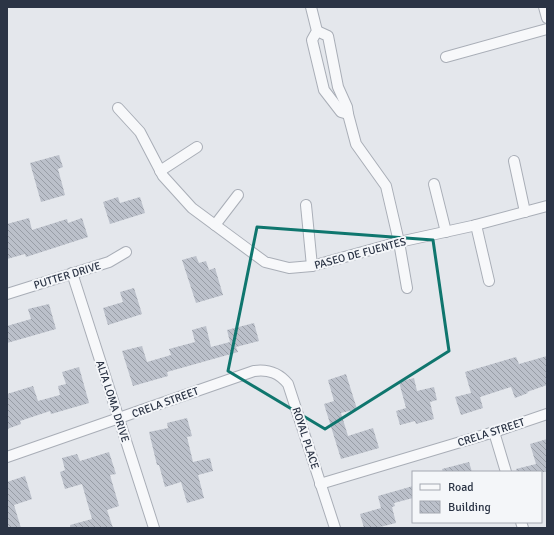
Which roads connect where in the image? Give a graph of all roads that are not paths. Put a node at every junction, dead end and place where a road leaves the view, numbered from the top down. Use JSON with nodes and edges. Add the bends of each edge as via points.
{"nodes":[{"id":1,"x":311,"y":7,"type":"edge"},
{"id":2,"x":544,"y":7,"type":"edge"},
{"id":3,"x":547,"y":18,"type":"edge"},
{"id":4,"x":547,"y":29,"type":"edge"},
{"id":5,"x":317,"y":31,"type":"junction"},
{"id":6,"x":446,"y":57,"type":"dead end"},
{"id":7,"x":118,"y":108,"type":"dead end"},
{"id":8,"x":348,"y":114,"type":"junction"},
{"id":9,"x":197,"y":147,"type":"dead end"},
{"id":10,"x":514,"y":161,"type":"dead end"},
{"id":11,"x":160,"y":171,"type":"junction"},
{"id":12,"x":434,"y":184,"type":"dead end"},
{"id":13,"x":238,"y":195,"type":"dead end"},
{"id":14,"x":306,"y":205,"type":"dead end"},
{"id":15,"x":547,"y":206,"type":"edge"},
{"id":16,"x":525,"y":212,"type":"junction"},
{"id":17,"x":215,"y":225,"type":"junction"},
{"id":18,"x":476,"y":225,"type":"junction"},
{"id":19,"x":446,"y":232,"type":"junction"},
{"id":20,"x":399,"y":242,"type":"junction"},
{"id":21,"x":126,"y":252,"type":"dead end"},
{"id":22,"x":312,"y":266,"type":"junction"},
{"id":23,"x":72,"y":273,"type":"junction"},
{"id":24,"x":489,"y":281,"type":"dead end"},
{"id":25,"x":407,"y":288,"type":"dead end"},
{"id":26,"x":7,"y":294,"type":"edge"},
{"id":27,"x":254,"y":371,"type":"joint"},
{"id":28,"x":547,"y":414,"type":"edge"},
{"id":29,"x":120,"y":418,"type":"junction"},
{"id":30,"x":494,"y":432,"type":"junction"},
{"id":31,"x":7,"y":457,"type":"edge"},
{"id":32,"x":506,"y":471,"type":"edge"},
{"id":33,"x":320,"y":484,"type":"junction"},
{"id":34,"x":154,"y":528,"type":"edge"},
{"id":35,"x":335,"y":528,"type":"edge"}],
"edges":[{"from":1,"to":5,"type":"street"},
{"from":2,"to":3,"type":"street"},
{"from":4,"to":6,"type":"street"},
{"from":5,"to":8,"type":"street","via":[[328,36],[338,87]]},
{"from":5,"to":8,"type":"street","via":[[312,40],[324,90],[340,112]]},
{"from":7,"to":11,"type":"street","name":"PASEO DE FUENTES","via":[[140,132]]},
{"from":8,"to":20,"type":"street","via":[[356,144],[386,186]]},
{"from":9,"to":11,"type":"street"},
{"from":10,"to":16,"type":"street"},
{"from":11,"to":17,"type":"street","name":"PASEO DE FUENTES","via":[[192,208]]},
{"from":12,"to":19,"type":"street"},
{"from":13,"to":17,"type":"street"},
{"from":14,"to":22,"type":"street"},
{"from":15,"to":16,"type":"street","name":"PASEO DE FUENTES"},
{"from":16,"to":18,"type":"street","name":"PASEO DE FUENTES"},
{"from":17,"to":22,"type":"street","name":"PASEO DE FUENTES","via":[[265,262],[289,268]]},
{"from":18,"to":19,"type":"street","name":"PASEO DE FUENTES"},
{"from":18,"to":24,"type":"street"},
{"from":19,"to":20,"type":"street","name":"PASEO DE FUENTES"},
{"from":20,"to":22,"type":"street","name":"PASEO DE FUENTES"},
{"from":20,"to":25,"type":"street"},
{"from":21,"to":23,"type":"street","name":"PUTTER DRIVE","via":[[109,262]]},
{"from":23,"to":26,"type":"street","name":"PUTTER DRIVE"},
{"from":23,"to":29,"type":"street","name":"ALTA LOMA DRIVE"},
{"from":27,"to":29,"type":"street","name":"CRELA STREET"},
{"from":27,"to":33,"type":"street","name":"ROYAL PLACE","via":[[273,372],[288,384]]},
{"from":28,"to":30,"type":"street","name":"CRELA STREET"},
{"from":29,"to":31,"type":"street","name":"CRELA STREET"},
{"from":29,"to":34,"type":"street","name":"ALTA LOMA DRIVE"},
{"from":30,"to":32,"type":"street"},
{"from":30,"to":33,"type":"street","name":"CRELA STREET"},
{"from":33,"to":35,"type":"street","name":"ROYAL PLACE"}]}
